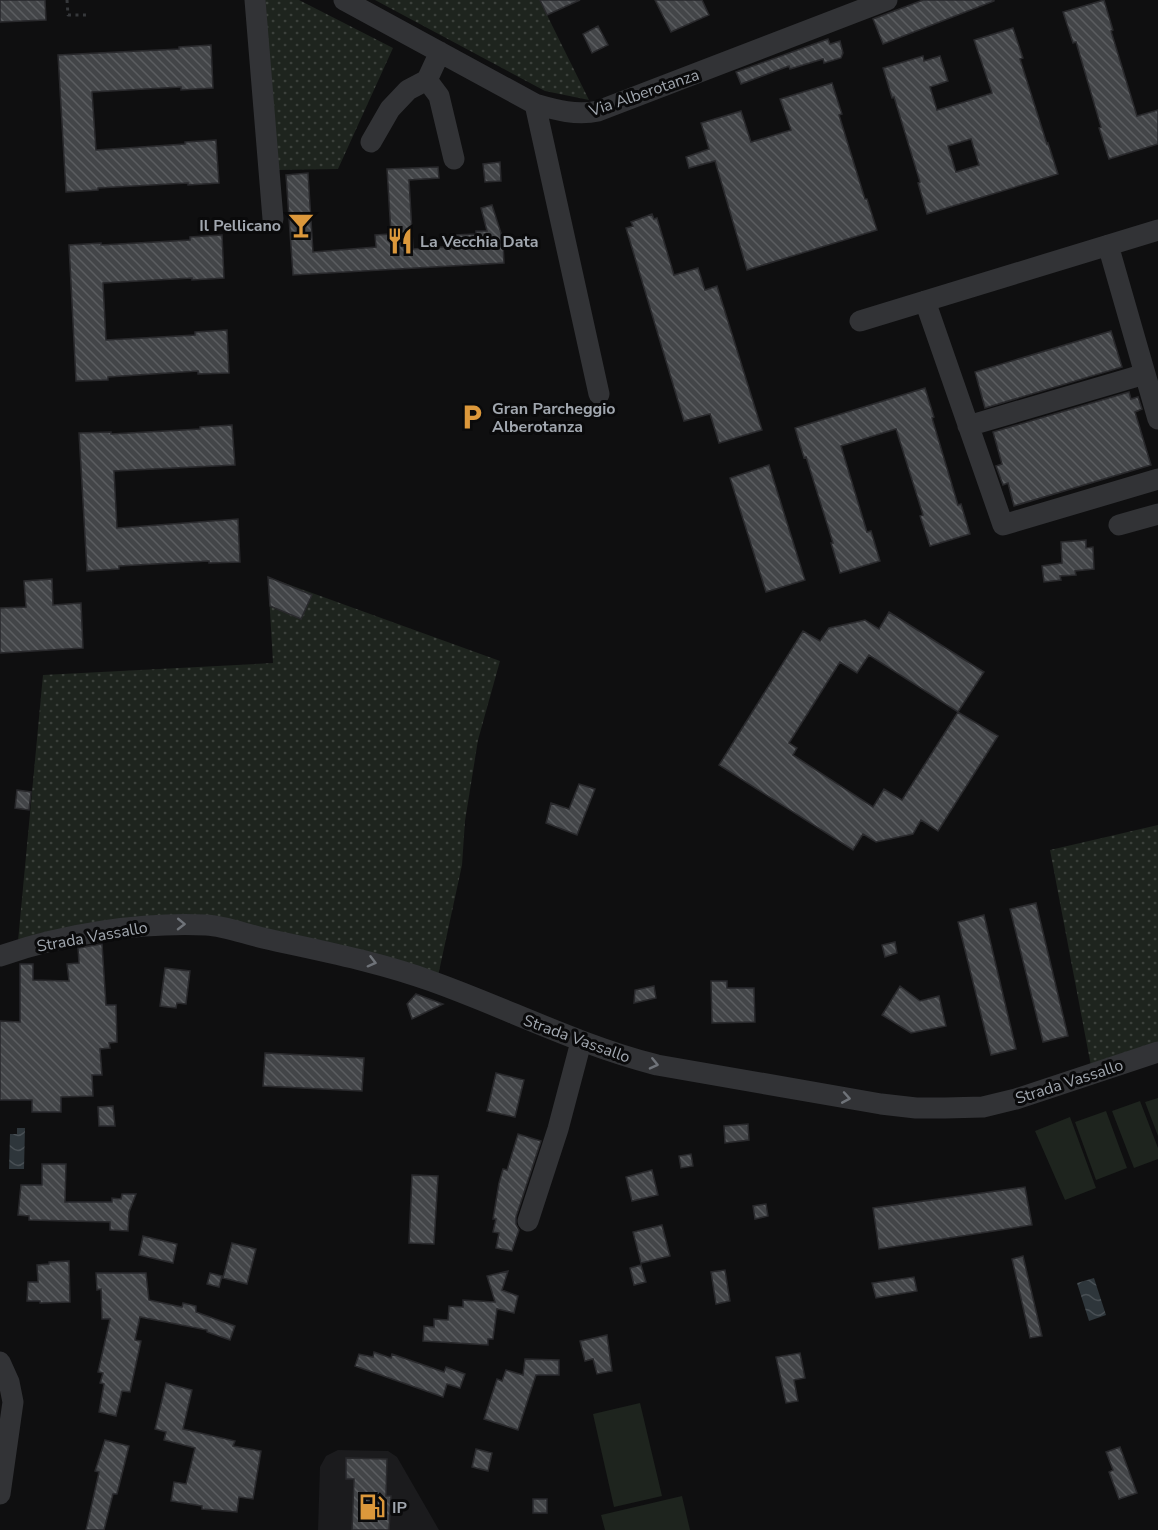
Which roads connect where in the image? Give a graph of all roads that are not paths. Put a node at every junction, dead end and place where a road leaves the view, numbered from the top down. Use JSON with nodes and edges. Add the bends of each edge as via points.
{"nodes":[{"id":1,"x":255,"y":0,"type":"edge"},
{"id":2,"x":344,"y":0,"type":"edge"},
{"id":3,"x":887,"y":0,"type":"edge"},
{"id":4,"x":440,"y":52,"type":"junction"},
{"id":5,"x":427,"y":80,"type":"junction"},
{"id":6,"x":535,"y":104,"type":"junction"},
{"id":7,"x":371,"y":142,"type":"dead end"},
{"id":8,"x":454,"y":159,"type":"dead end"},
{"id":9,"x":273,"y":219,"type":"dead end"},
{"id":10,"x":1158,"y":230,"type":"edge"},
{"id":11,"x":1108,"y":245,"type":"junction"},
{"id":12,"x":925,"y":301,"type":"junction"},
{"id":13,"x":860,"y":321,"type":"dead end"},
{"id":14,"x":1145,"y":374,"type":"junction"},
{"id":15,"x":599,"y":394,"type":"dead end"},
{"id":16,"x":1158,"y":419,"type":"edge"},
{"id":17,"x":968,"y":426,"type":"junction"},
{"id":18,"x":1158,"y":479,"type":"edge"},
{"id":19,"x":1158,"y":514,"type":"edge"},
{"id":20,"x":1119,"y":525,"type":"dead end"},
{"id":21,"x":0,"y":956,"type":"edge"},
{"id":22,"x":581,"y":1042,"type":"junction"},
{"id":23,"x":1158,"y":1052,"type":"edge"},
{"id":24,"x":528,"y":1221,"type":"dead end"},
{"id":25,"x":0,"y":1362,"type":"edge"},
{"id":26,"x":4,"y":1381,"type":"edge"},
{"id":27,"x":2,"y":1467,"type":"edge"},
{"id":28,"x":0,"y":1494,"type":"edge"}],
"edges":[{"from":1,"to":9,"type":"street"},
{"from":2,"to":4,"type":"street","name":"Via Alberotanza"},
{"from":3,"to":6,"type":"street","name":"Via Alberotanza","via":[[598,111],[575,113]]},
{"from":4,"to":5,"type":"street"},
{"from":4,"to":6,"type":"street","name":"Via Alberotanza"},
{"from":5,"to":7,"type":"street","via":[[408,90],[390,109]]},
{"from":5,"to":8,"type":"street","via":[[439,96]]},
{"from":6,"to":15,"type":"street"},
{"from":10,"to":11,"type":"street"},
{"from":11,"to":12,"type":"street"},
{"from":11,"to":14,"type":"street"},
{"from":12,"to":13,"type":"street"},
{"from":12,"to":17,"type":"street"},
{"from":14,"to":16,"type":"street"},
{"from":14,"to":17,"type":"street"},
{"from":17,"to":18,"type":"street","via":[[1003,525]]},
{"from":19,"to":20,"type":"street"},
{"from":21,"to":22,"type":"street","name":"Strada Vassallo","one_way":true,"via":[[106,930],[161,924],[209,925],[391,968]]},
{"from":22,"to":23,"type":"street","name":"Strada Vassallo","one_way":true,"via":[[657,1065],[916,1108],[982,1107]]},
{"from":22,"to":24,"type":"street"},
{"from":25,"to":26,"type":"street"},
{"from":26,"to":27,"type":"street","via":[[13,1402]]},
{"from":27,"to":28,"type":"street"}]}
